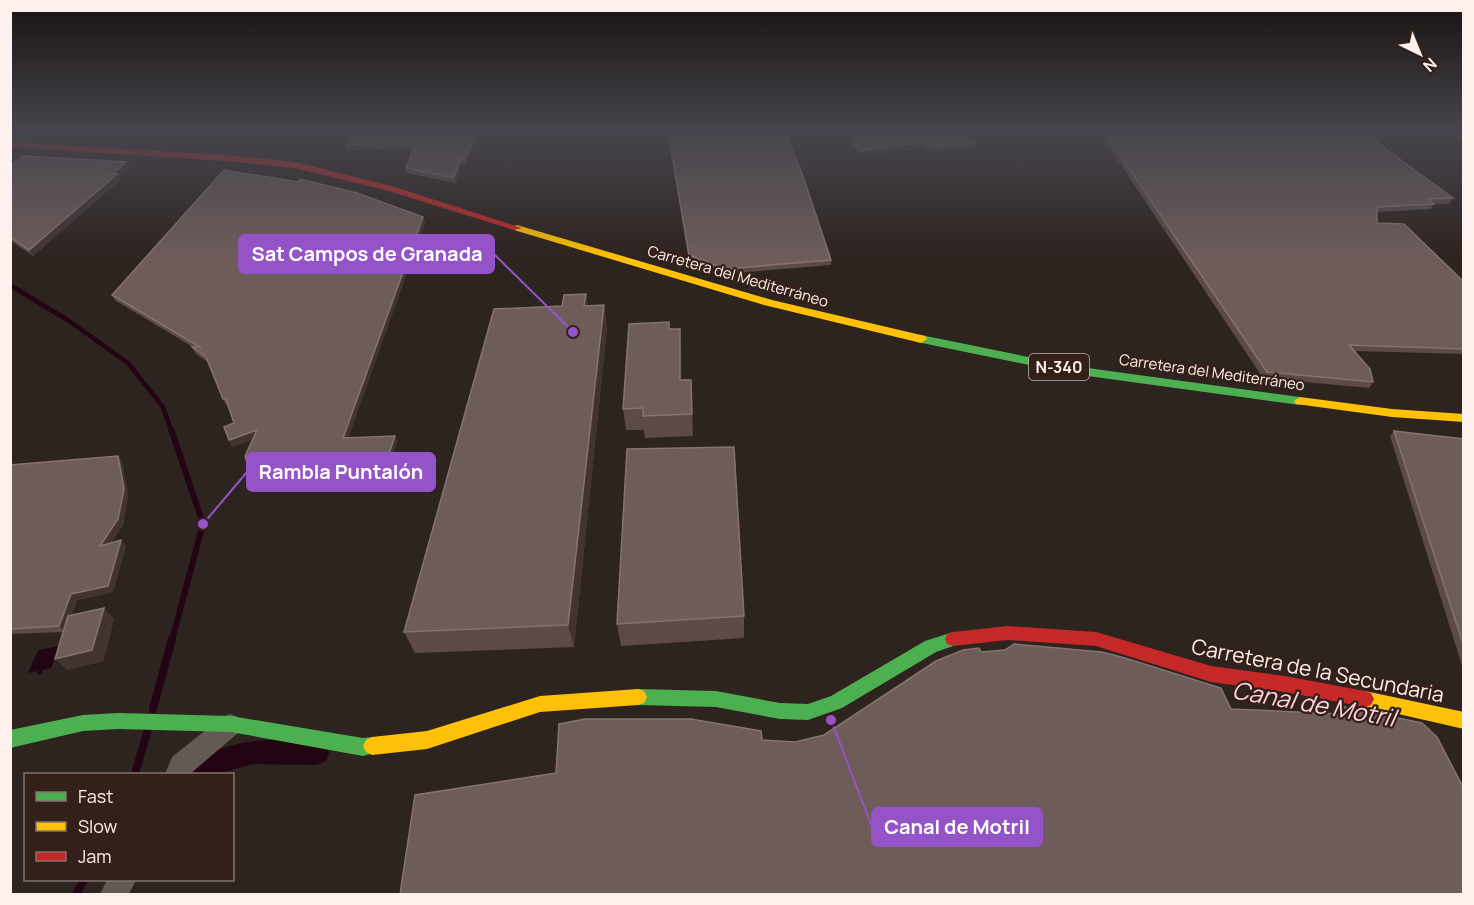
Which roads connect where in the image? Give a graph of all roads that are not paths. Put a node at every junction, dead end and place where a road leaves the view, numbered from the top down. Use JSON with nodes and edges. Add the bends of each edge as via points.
{"nodes":[{"id":1,"x":332,"y":174,"type":"edge"},
{"id":2,"x":1464,"y":418,"type":"edge"},
{"id":3,"x":1464,"y":721,"type":"edge"},
{"id":4,"x":231,"y":724,"type":"junction"},
{"id":5,"x":10,"y":739,"type":"edge"},
{"id":6,"x":178,"y":773,"type":"edge"}],
"edges":[{"from":1,"to":2,"type":"main road","name":"Carretera del Mediterráneo","number":"N-340","via":[[594,252],[612,246],[627,248],[663,273],[821,317],[1073,370],[1392,413]]},
{"from":3,"to":4,"type":"main road","name":"Carretera de la Secundaria","via":[[1285,684],[1211,674],[1096,639],[1008,633],[949,639],[931,646],[836,702],[808,712],[716,699],[634,697],[540,704],[427,740],[363,747]]},
{"from":4,"to":5,"type":"main road","name":"Carretera de la Secundaria","via":[[83,723]]},
{"from":4,"to":6,"type":"street"}]}
